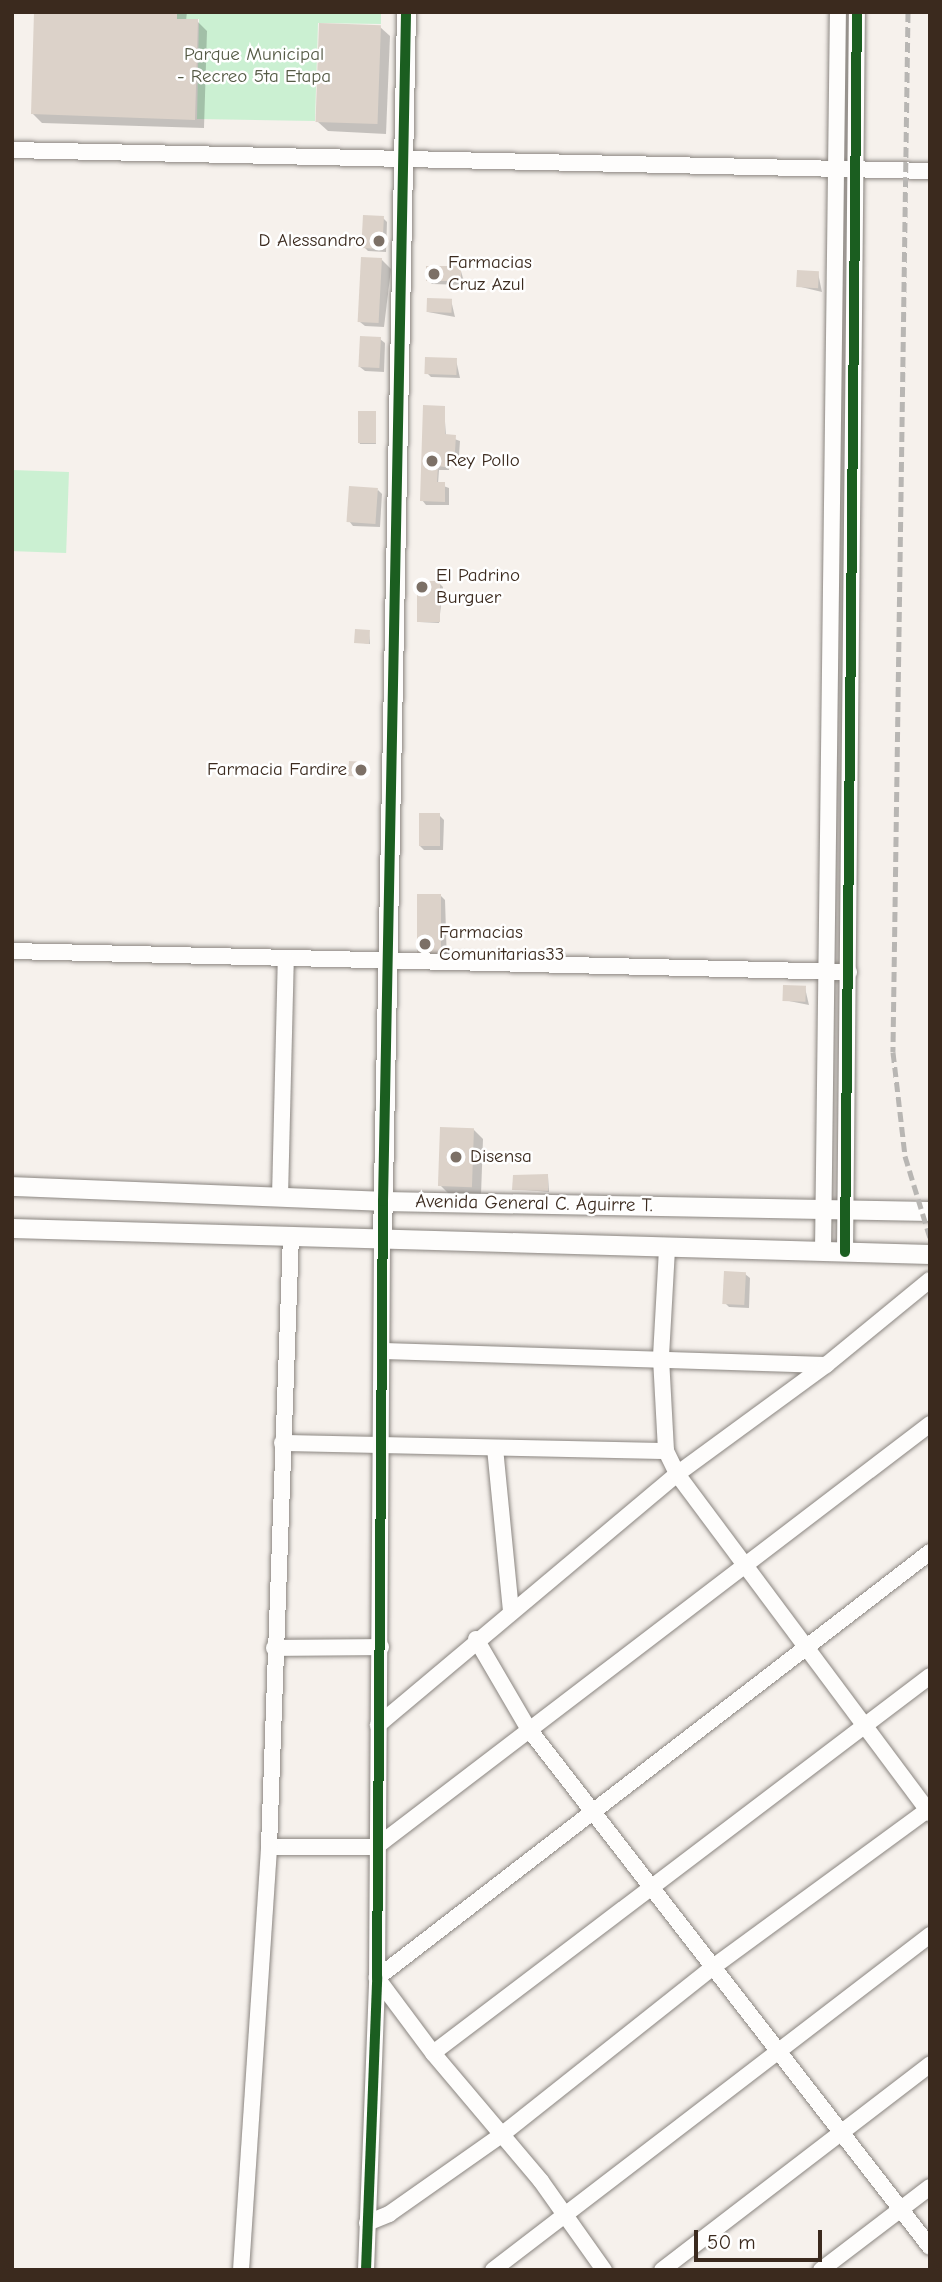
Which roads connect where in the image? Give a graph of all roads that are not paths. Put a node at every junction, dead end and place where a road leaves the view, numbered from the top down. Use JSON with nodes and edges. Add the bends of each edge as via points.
{"nodes":[{"id":1,"x":406,"y":12,"type":"edge"},
{"id":2,"x":838,"y":12,"type":"edge"},
{"id":3,"x":857,"y":12,"type":"edge"},
{"id":4,"x":12,"y":150,"type":"edge"},
{"id":5,"x":403,"y":158,"type":"junction"},
{"id":6,"x":836,"y":167,"type":"junction"},
{"id":7,"x":855,"y":169,"type":"junction"},
{"id":8,"x":930,"y":171,"type":"edge"},
{"id":9,"x":12,"y":951,"type":"edge"},
{"id":10,"x":286,"y":959,"type":"junction"},
{"id":11,"x":388,"y":962,"type":"junction"},
{"id":12,"x":826,"y":972,"type":"junction"},
{"id":13,"x":849,"y":972,"type":"junction"},
{"id":14,"x":12,"y":1186,"type":"edge"},
{"id":15,"x":280,"y":1196,"type":"junction"},
{"id":16,"x":383,"y":1200,"type":"junction"},
{"id":17,"x":823,"y":1209,"type":"junction"},
{"id":18,"x":845,"y":1210,"type":"junction"},
{"id":19,"x":930,"y":1211,"type":"edge"},
{"id":20,"x":12,"y":1228,"type":"edge"},
{"id":21,"x":291,"y":1236,"type":"junction"},
{"id":22,"x":382,"y":1239,"type":"junction"},
{"id":23,"x":667,"y":1249,"type":"junction"},
{"id":24,"x":822,"y":1251,"type":"junction"},
{"id":25,"x":845,"y":1252,"type":"junction"},
{"id":26,"x":930,"y":1254,"type":"edge"},
{"id":27,"x":929,"y":1284,"type":"edge"},
{"id":28,"x":384,"y":1351,"type":"junction"},
{"id":29,"x":661,"y":1358,"type":"junction"},
{"id":30,"x":826,"y":1365,"type":"junction"},
{"id":31,"x":930,"y":1424,"type":"edge"},
{"id":32,"x":282,"y":1443,"type":"junction"},
{"id":33,"x":381,"y":1447,"type":"junction"},
{"id":34,"x":495,"y":1448,"type":"junction"},
{"id":35,"x":666,"y":1451,"type":"junction"},
{"id":36,"x":677,"y":1474,"type":"junction"},
{"id":37,"x":930,"y":1552,"type":"edge"},
{"id":38,"x":744,"y":1561,"type":"junction"},
{"id":39,"x":511,"y":1609,"type":"junction"},
{"id":40,"x":476,"y":1639,"type":"junction"},
{"id":41,"x":381,"y":1647,"type":"junction"},
{"id":42,"x":807,"y":1647,"type":"junction"},
{"id":43,"x":274,"y":1648,"type":"junction"},
{"id":44,"x":930,"y":1676,"type":"edge"},
{"id":45,"x":863,"y":1725,"type":"junction"},
{"id":46,"x":378,"y":1726,"type":"junction"},
{"id":47,"x":528,"y":1728,"type":"junction"},
{"id":48,"x":591,"y":1809,"type":"junction"},
{"id":49,"x":929,"y":1810,"type":"edge"},
{"id":50,"x":269,"y":1847,"type":"junction"},
{"id":51,"x":376,"y":1847,"type":"junction"},
{"id":52,"x":652,"y":1888,"type":"junction"},
{"id":53,"x":930,"y":1935,"type":"edge"},
{"id":54,"x":713,"y":1967,"type":"junction"},
{"id":55,"x":377,"y":1978,"type":"junction"},
{"id":56,"x":778,"y":2049,"type":"junction"},
{"id":57,"x":433,"y":2053,"type":"junction"},
{"id":58,"x":930,"y":2064,"type":"edge"},
{"id":59,"x":842,"y":2132,"type":"junction"},
{"id":60,"x":500,"y":2136,"type":"junction"},
{"id":61,"x":930,"y":2187,"type":"edge"},
{"id":62,"x":900,"y":2208,"type":"junction"},
{"id":63,"x":566,"y":2216,"type":"junction"},
{"id":64,"x":367,"y":2223,"type":"junction"},
{"id":65,"x":930,"y":2247,"type":"edge"},
{"id":66,"x":241,"y":2270,"type":"edge"},
{"id":67,"x":366,"y":2270,"type":"edge"},
{"id":68,"x":494,"y":2270,"type":"edge"},
{"id":69,"x":604,"y":2270,"type":"edge"},
{"id":70,"x":662,"y":2270,"type":"edge"},
{"id":71,"x":821,"y":2270,"type":"edge"}],
"edges":[{"from":1,"to":5,"type":"street"},
{"from":2,"to":6,"type":"street"},
{"from":3,"to":7,"type":"street"},
{"from":4,"to":5,"type":"street"},
{"from":5,"to":6,"type":"street"},
{"from":5,"to":11,"type":"street"},
{"from":6,"to":7,"type":"street"},
{"from":6,"to":12,"type":"street"},
{"from":7,"to":8,"type":"street"},
{"from":7,"to":13,"type":"street"},
{"from":9,"to":10,"type":"street"},
{"from":10,"to":11,"type":"street"},
{"from":10,"to":15,"type":"street"},
{"from":11,"to":12,"type":"street"},
{"from":11,"to":16,"type":"street"},
{"from":12,"to":13,"type":"street"},
{"from":12,"to":17,"type":"street"},
{"from":13,"to":18,"type":"street"},
{"from":14,"to":15,"type":"street","name":"Avenida General C. Aguirre T."},
{"from":15,"to":16,"type":"street","name":"Avenida General C. Aguirre T."},
{"from":16,"to":17,"type":"street","name":"Avenida General C. Aguirre T."},
{"from":16,"to":22,"type":"street"},
{"from":17,"to":18,"type":"street","name":"Avenida General C. Aguirre T."},
{"from":17,"to":24,"type":"street"},
{"from":18,"to":19,"type":"street","name":"Avenida General C. Aguirre T."},
{"from":18,"to":25,"type":"street"},
{"from":20,"to":21,"type":"street","name":"Avenida General C. Aguirre T."},
{"from":21,"to":22,"type":"street","name":"Avenida General C. Aguirre T."},
{"from":21,"to":32,"type":"street"},
{"from":22,"to":23,"type":"street","name":"Avenida General C. Aguirre T."},
{"from":22,"to":28,"type":"street"},
{"from":23,"to":24,"type":"street","name":"Avenida General C. Aguirre T."},
{"from":23,"to":29,"type":"street"},
{"from":24,"to":25,"type":"street","name":"Avenida General C. Aguirre T."},
{"from":25,"to":26,"type":"street","name":"Avenida General C. Aguirre T."},
{"from":27,"to":30,"type":"street"},
{"from":28,"to":29,"type":"street"},
{"from":28,"to":33,"type":"street"},
{"from":29,"to":30,"type":"street"},
{"from":29,"to":35,"type":"street"},
{"from":30,"to":36,"type":"street"},
{"from":31,"to":38,"type":"street"},
{"from":32,"to":33,"type":"street"},
{"from":32,"to":43,"type":"street"},
{"from":33,"to":34,"type":"street"},
{"from":33,"to":41,"type":"street"},
{"from":34,"to":35,"type":"street"},
{"from":34,"to":39,"type":"street"},
{"from":35,"to":36,"type":"street"},
{"from":36,"to":38,"type":"street"},
{"from":36,"to":39,"type":"street"},
{"from":37,"to":42,"type":"street"},
{"from":38,"to":42,"type":"street"},
{"from":38,"to":47,"type":"street"},
{"from":39,"to":40,"type":"street"},
{"from":40,"to":46,"type":"street"},
{"from":40,"to":47,"type":"street"},
{"from":41,"to":43,"type":"street"},
{"from":41,"to":46,"type":"street"},
{"from":42,"to":45,"type":"street"},
{"from":42,"to":48,"type":"street"},
{"from":43,"to":50,"type":"street"},
{"from":44,"to":45,"type":"street"},
{"from":45,"to":49,"type":"street"},
{"from":45,"to":52,"type":"street"},
{"from":46,"to":51,"type":"street"},
{"from":47,"to":48,"type":"street"},
{"from":47,"to":51,"type":"street"},
{"from":48,"to":52,"type":"street"},
{"from":48,"to":55,"type":"street"},
{"from":49,"to":54,"type":"street"},
{"from":50,"to":51,"type":"street"},
{"from":50,"to":66,"type":"street"},
{"from":51,"to":55,"type":"street"},
{"from":52,"to":54,"type":"street"},
{"from":52,"to":57,"type":"street"},
{"from":53,"to":56,"type":"street"},
{"from":54,"to":56,"type":"street"},
{"from":54,"to":60,"type":"street"},
{"from":55,"to":57,"type":"street"},
{"from":55,"to":64,"type":"street"},
{"from":56,"to":59,"type":"street"},
{"from":56,"to":63,"type":"street"},
{"from":57,"to":60,"type":"street"},
{"from":58,"to":59,"type":"street"},
{"from":59,"to":62,"type":"street"},
{"from":59,"to":70,"type":"street"},
{"from":60,"to":63,"type":"street"},
{"from":60,"to":64,"type":"street","via":[[389,2214]]},
{"from":61,"to":62,"type":"street"},
{"from":62,"to":65,"type":"street"},
{"from":62,"to":71,"type":"street"},
{"from":63,"to":68,"type":"street"},
{"from":63,"to":69,"type":"street"},
{"from":64,"to":67,"type":"street"}]}
